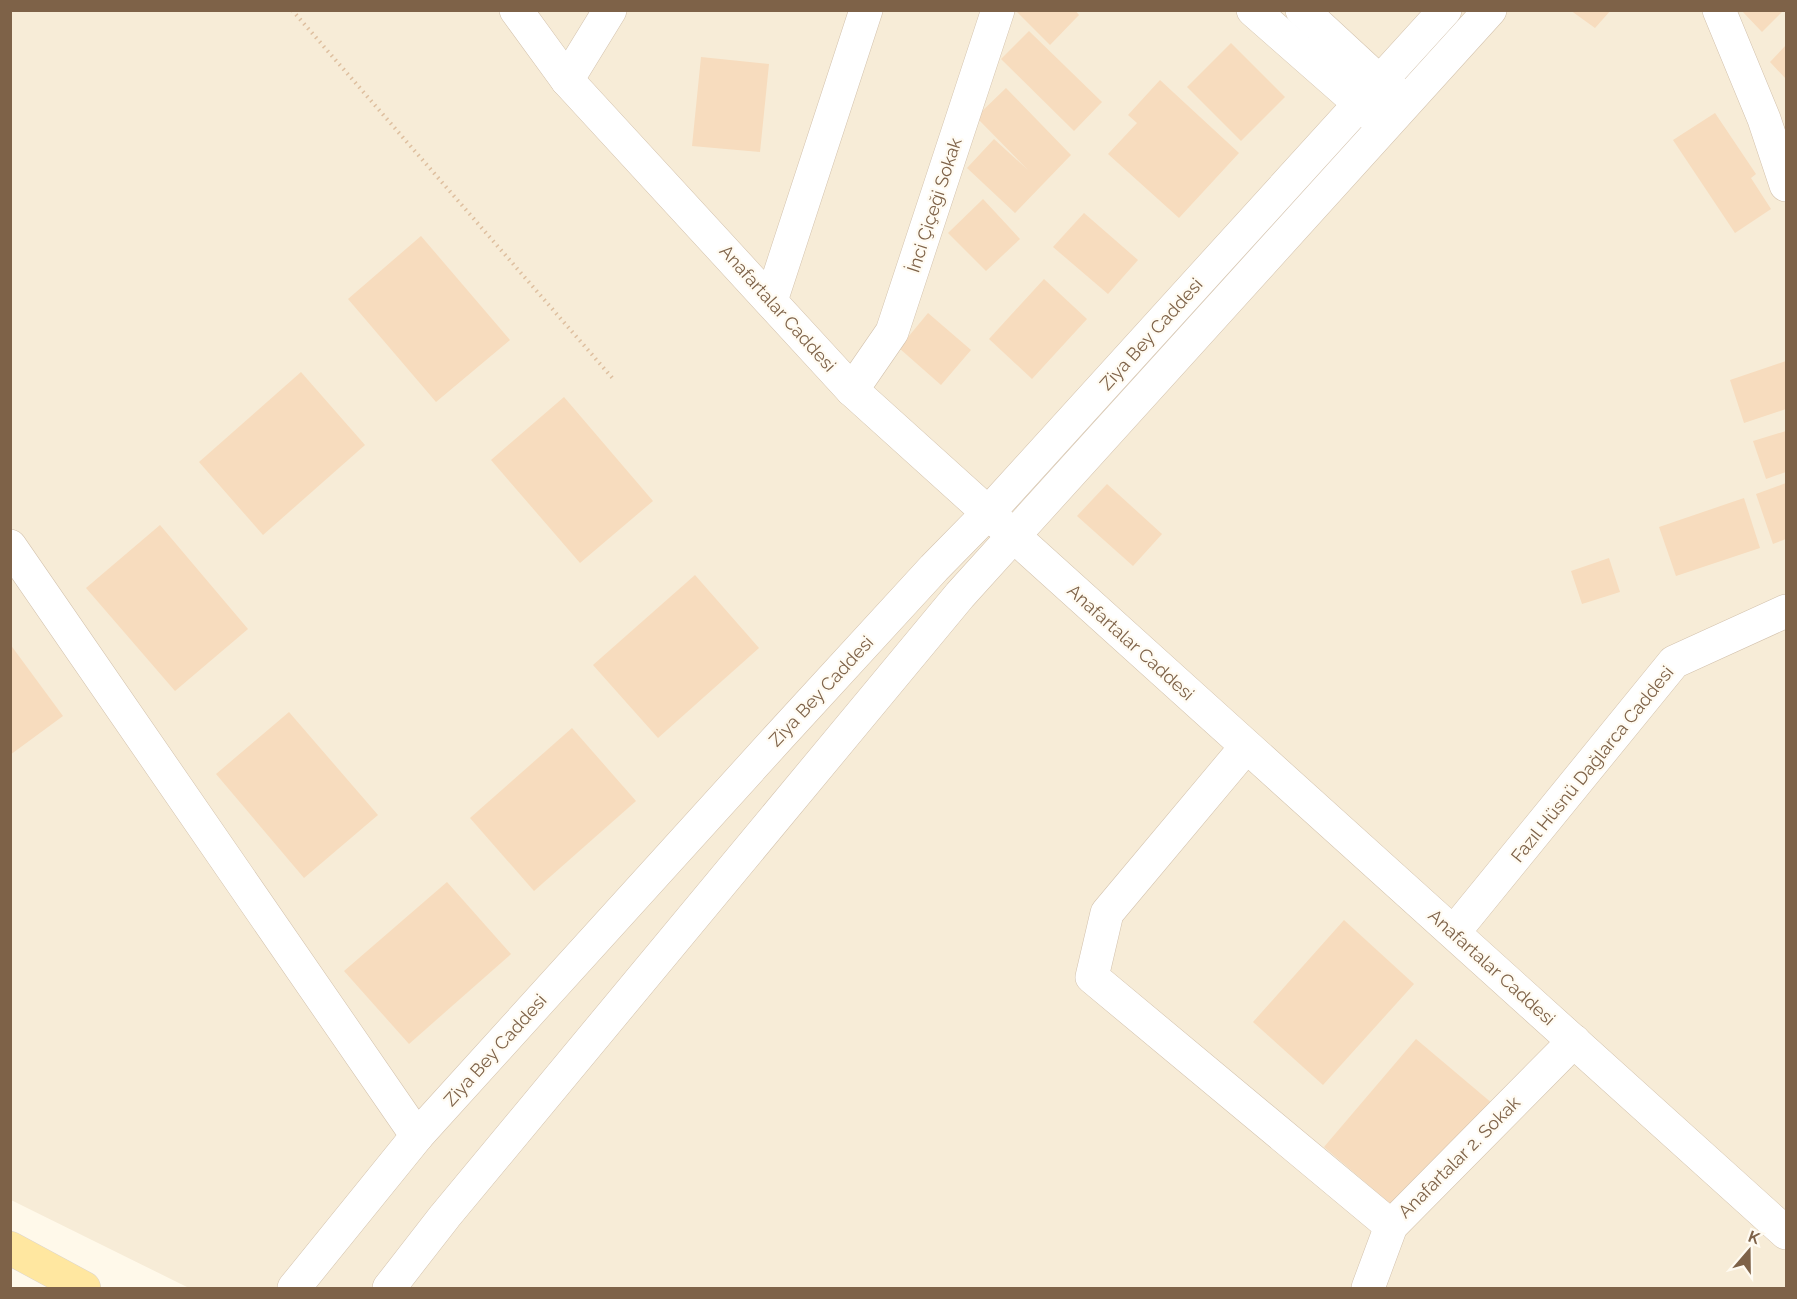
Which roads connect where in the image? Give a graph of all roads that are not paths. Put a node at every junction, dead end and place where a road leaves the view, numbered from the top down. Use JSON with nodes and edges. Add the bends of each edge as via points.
{"nodes":[{"id":1,"x":516,"y":10,"type":"edge"},
{"id":2,"x":610,"y":10,"type":"edge"},
{"id":3,"x":866,"y":10,"type":"edge"},
{"id":4,"x":998,"y":10,"type":"edge"},
{"id":5,"x":1253,"y":10,"type":"edge"},
{"id":6,"x":1302,"y":10,"type":"edge"},
{"id":7,"x":1445,"y":10,"type":"edge"},
{"id":8,"x":1490,"y":10,"type":"edge"},
{"id":9,"x":1719,"y":10,"type":"edge"},
{"id":10,"x":567,"y":80,"type":"junction"},
{"id":11,"x":1371,"y":93,"type":"junction"},
{"id":12,"x":1408,"y":101,"type":"junction"},
{"id":13,"x":1386,"y":126,"type":"junction"},
{"id":14,"x":1786,"y":185,"type":"edge"},
{"id":15,"x":771,"y":301,"type":"junction"},
{"id":16,"x":852,"y":390,"type":"junction"},
{"id":17,"x":988,"y":513,"type":"junction"},
{"id":18,"x":1014,"y":537,"type":"junction"},
{"id":19,"x":10,"y":546,"type":"edge"},
{"id":20,"x":1786,"y":611,"type":"edge"},
{"id":21,"x":1246,"y":747,"type":"junction"},
{"id":22,"x":1454,"y":932,"type":"junction"},
{"id":23,"x":1574,"y":1041,"type":"junction"},
{"id":24,"x":417,"y":1136,"type":"junction"},
{"id":25,"x":1391,"y":1226,"type":"junction"},
{"id":26,"x":1786,"y":1233,"type":"edge"},
{"id":27,"x":10,"y":1248,"type":"edge"},
{"id":28,"x":84,"y":1288,"type":"edge"},
{"id":29,"x":294,"y":1288,"type":"edge"},
{"id":30,"x":389,"y":1288,"type":"edge"},
{"id":31,"x":1368,"y":1288,"type":"edge"}],
"edges":[{"from":1,"to":10,"type":"street","name":"Anafartalar Caddesi"},
{"from":2,"to":10,"type":"street"},
{"from":3,"to":15,"type":"street"},
{"from":4,"to":16,"type":"street","name":"İnci Çiçeği Sokak","via":[[892,332]]},
{"from":5,"to":11,"type":"street"},
{"from":6,"to":11,"type":"street"},
{"from":7,"to":11,"type":"street","name":"Ziya Bey Caddesi"},
{"from":8,"to":12,"type":"street","name":"Ziya Bey Caddesi"},
{"from":9,"to":14,"type":"street","via":[[1764,119]]},
{"from":10,"to":15,"type":"street","name":"Anafartalar Caddesi"},
{"from":11,"to":12,"type":"street"},
{"from":11,"to":13,"type":"street"},
{"from":11,"to":17,"type":"street","name":"Ziya Bey Caddesi"},
{"from":12,"to":13,"type":"street","name":"Ziya Bey Caddesi"},
{"from":13,"to":18,"type":"street","name":"Ziya Bey Caddesi"},
{"from":15,"to":16,"type":"street","name":"Anafartalar Caddesi"},
{"from":16,"to":17,"type":"street","name":"Anafartalar Caddesi"},
{"from":17,"to":18,"type":"street","name":"Anafartalar Caddesi"},
{"from":17,"to":24,"type":"street","name":"Ziya Bey Caddesi"},
{"from":18,"to":21,"type":"street","name":"Anafartalar Caddesi"},
{"from":18,"to":30,"type":"street","name":"Ziya Bey Caddesi","via":[[930,631]]},
{"from":19,"to":24,"type":"street"},
{"from":20,"to":22,"type":"street","name":"Fazıl Hüsnü Dağlarca Caddesi","via":[[1674,662]]},
{"from":21,"to":22,"type":"street","name":"Anafartalar Caddesi"},
{"from":21,"to":25,"type":"street","via":[[1107,913],[1092,977]]},
{"from":22,"to":23,"type":"street","name":"Anafartalar Caddesi"},
{"from":23,"to":25,"type":"street","name":"Anafartalar 2. Sokak"},
{"from":23,"to":26,"type":"street","name":"Anafartalar Caddesi"},
{"from":24,"to":29,"type":"street","name":"Ziya Bey Caddesi"},
{"from":25,"to":31,"type":"street","name":"Anafartalar 2. Sokak"},
{"from":27,"to":28,"type":"main road"}]}
